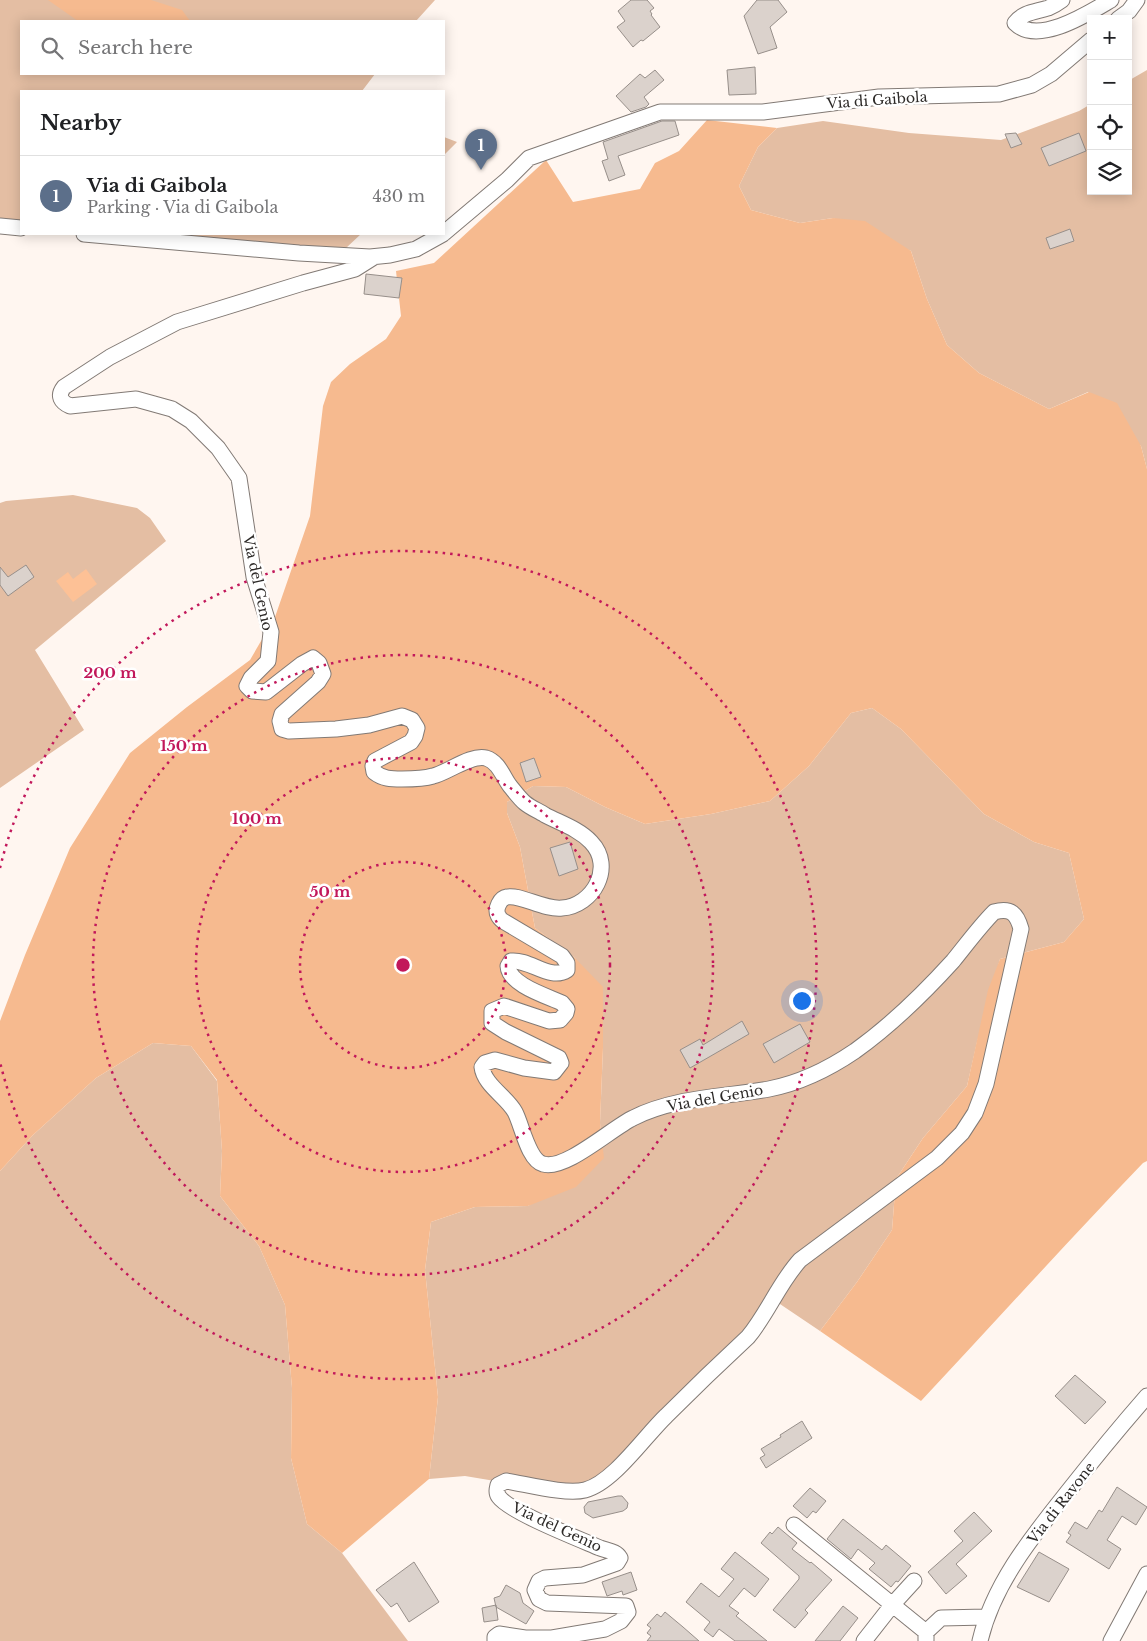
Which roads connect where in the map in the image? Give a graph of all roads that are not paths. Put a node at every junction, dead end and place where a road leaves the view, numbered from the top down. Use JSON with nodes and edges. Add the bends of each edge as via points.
{"nodes":[{"id":1,"x":1062,"y":0,"type":"edge"},
{"id":2,"x":1111,"y":0,"type":"edge"},
{"id":3,"x":1137,"y":0,"type":"edge"},
{"id":4,"x":1123,"y":15,"type":"edge"},
{"id":5,"x":1087,"y":43,"type":"edge"},
{"id":6,"x":0,"y":226,"type":"edge"},
{"id":7,"x":20,"y":228,"type":"edge"},
{"id":8,"x":445,"y":233,"type":"edge"},
{"id":9,"x":95,"y":235,"type":"edge"},
{"id":10,"x":442,"y":235,"type":"edge"},
{"id":11,"x":374,"y":257,"type":"junction"},
{"id":12,"x":1147,"y":1396,"type":"edge"},
{"id":13,"x":794,"y":1525,"type":"dead end"},
{"id":14,"x":1147,"y":1574,"type":"edge"},
{"id":15,"x":914,"y":1581,"type":"dead end"},
{"id":16,"x":893,"y":1604,"type":"junction"},
{"id":17,"x":986,"y":1617,"type":"junction"},
{"id":18,"x":926,"y":1636,"type":"edge"},
{"id":19,"x":495,"y":1641,"type":"edge"},
{"id":20,"x":864,"y":1641,"type":"edge"},
{"id":21,"x":980,"y":1641,"type":"edge"},
{"id":22,"x":1111,"y":1641,"type":"edge"}],
"edges":[{"from":1,"to":2,"type":"street","via":[[1050,8],[1019,17],[1015,23],[1021,29],[1032,31],[1059,27]]},
{"from":3,"to":4,"type":"street"},
{"from":5,"to":8,"type":"street","name":"Via di Gaibola","via":[[1051,74],[1032,85],[999,94],[878,97],[763,112],[660,112],[529,158]]},
{"from":6,"to":7,"type":"street"},
{"from":9,"to":11,"type":"street","name":"Via di Gaibola"},
{"from":10,"to":11,"type":"street","name":"Via di Gaibola","via":[[416,249]]},
{"from":11,"to":19,"type":"street","name":"Via del Genio","via":[[355,270],[177,322],[102,362],[64,387],[60,397],[70,406],[136,399],[172,409],[191,421],[234,468],[239,478],[254,577],[270,632],[268,661],[247,686],[252,692],[266,692],[312,658],[319,663],[323,674],[282,714],[282,729],[336,729],[402,716],[412,720],[417,728],[415,736],[376,761],[374,772],[381,777],[420,779],[475,758],[486,758],[496,765],[526,804],[592,843],[601,861],[601,877],[580,904],[552,909],[512,896],[500,901],[498,909],[498,916],[503,921],[562,956],[567,963],[567,970],[561,974],[521,961],[511,962],[508,966],[511,977],[519,983],[562,1003],[566,1012],[560,1020],[549,1021],[504,1006],[492,1011],[492,1023],[559,1058],[561,1063],[554,1072],[495,1060],[482,1067],[489,1082],[515,1112],[532,1155],[543,1164],[556,1164],[584,1150],[633,1117],[656,1109],[702,1098],[770,1089],[810,1076],[855,1051],[881,1031],[939,976],[994,912],[1013,913],[1021,929],[986,1084],[975,1113],[962,1133],[937,1158],[800,1260],[787,1274],[748,1337],[664,1417],[613,1474],[585,1490],[506,1481],[498,1486],[498,1496],[514,1509],[620,1558],[618,1564],[583,1575],[539,1581],[534,1590],[539,1599],[548,1603],[626,1606],[628,1612],[621,1621],[605,1629],[552,1638],[499,1634]]},
{"from":12,"to":17,"type":"street","name":"Via di Ravone","via":[[1039,1529],[1001,1586]]},
{"from":13,"to":16,"type":"street"},
{"from":14,"to":22,"type":"street"},
{"from":15,"to":16,"type":"street"},
{"from":16,"to":18,"type":"street"},
{"from":16,"to":20,"type":"street"},
{"from":17,"to":18,"type":"street","via":[[941,1618]]},
{"from":17,"to":21,"type":"street","name":"Via di Ravone"}]}
